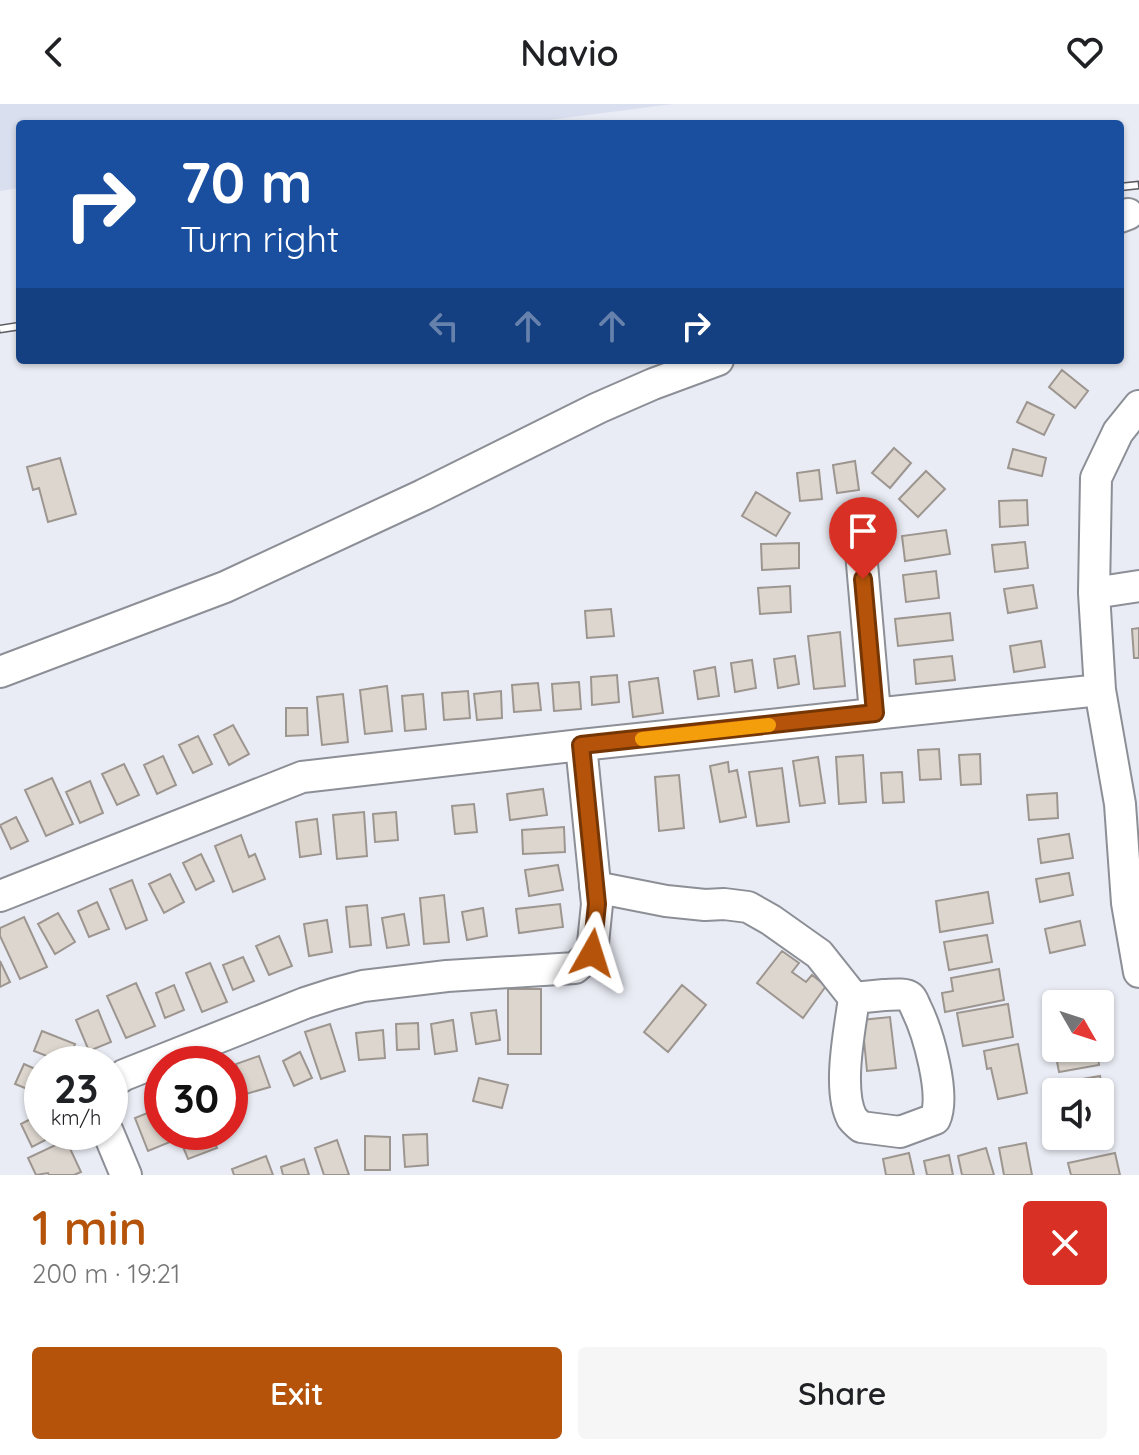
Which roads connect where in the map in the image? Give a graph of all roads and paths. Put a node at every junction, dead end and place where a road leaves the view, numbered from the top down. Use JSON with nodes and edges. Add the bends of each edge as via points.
{"nodes":[{"id":1,"x":707,"y":364,"type":"edge"},
{"id":2,"x":1139,"y":406,"type":"edge"},
{"id":3,"x":861,"y":552,"type":"dead end"},
{"id":4,"x":1139,"y":586,"type":"edge"},
{"id":5,"x":1094,"y":593,"type":"junction"},
{"id":6,"x":0,"y":672,"type":"edge"},
{"id":7,"x":1100,"y":690,"type":"junction"},
{"id":8,"x":875,"y":713,"type":"junction"},
{"id":9,"x":581,"y":745,"type":"junction"},
{"id":10,"x":1129,"y":803,"type":"edge"},
{"id":11,"x":595,"y":887,"type":"junction"},
{"id":12,"x":0,"y":896,"type":"edge"},
{"id":13,"x":1139,"y":972,"type":"edge"},
{"id":14,"x":854,"y":998,"type":"junction"},
{"id":15,"x":128,"y":1073,"type":"edge"},
{"id":16,"x":116,"y":1150,"type":"edge"},
{"id":17,"x":126,"y":1175,"type":"edge"}],
"edges":[{"from":1,"to":6,"type":"street","via":[[598,408],[225,587]]},
{"from":2,"to":5,"type":"street","via":[[1118,432],[1096,478]]},
{"from":3,"to":8,"type":"street"},
{"from":4,"to":5,"type":"street"},
{"from":5,"to":7,"type":"street"},
{"from":7,"to":8,"type":"street"},
{"from":7,"to":10,"type":"street"},
{"from":8,"to":9,"type":"street"},
{"from":9,"to":11,"type":"street"},
{"from":9,"to":12,"type":"street","via":[[302,777]]},
{"from":10,"to":13,"type":"street","via":[[1127,903]]},
{"from":11,"to":14,"type":"street","via":[[666,901],[748,907],[819,954]]},
{"from":11,"to":15,"type":"street","via":[[592,953],[575,968],[363,986],[305,1003]]},
{"from":14,"to":14,"type":"street","via":[[845,1090],[852,1118],[861,1127],[900,1132],[935,1119],[939,1111],[932,1056],[913,1000]]},
{"from":16,"to":17,"type":"street"}]}
